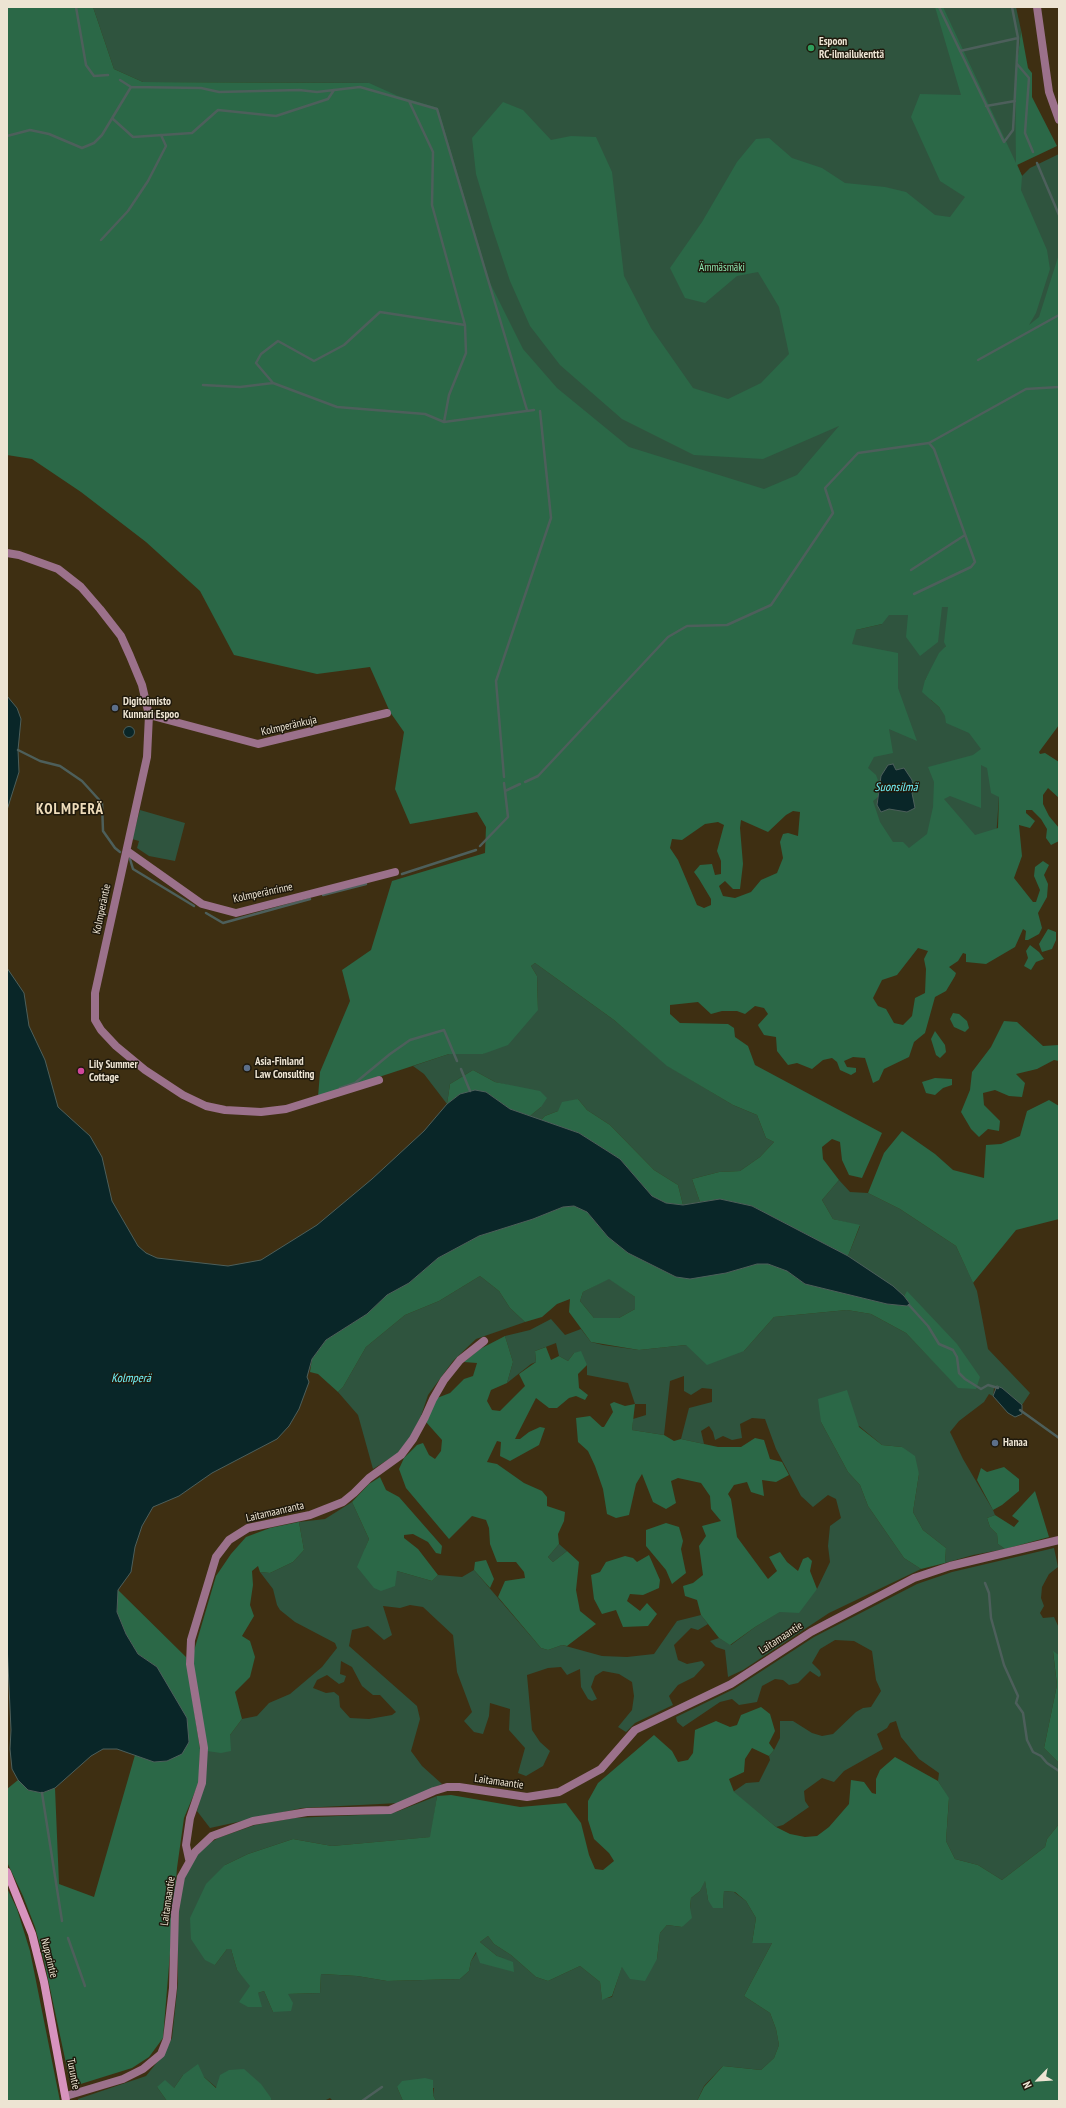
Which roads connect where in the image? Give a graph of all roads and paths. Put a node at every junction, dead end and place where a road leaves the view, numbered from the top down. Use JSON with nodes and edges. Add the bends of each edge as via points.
{"nodes":[{"id":1,"x":1037,"y":7,"type":"edge"},
{"id":2,"x":1059,"y":120,"type":"edge"},
{"id":3,"x":7,"y":553,"type":"edge"},
{"id":4,"x":387,"y":713,"type":"dead end"},
{"id":5,"x":149,"y":715,"type":"junction"},
{"id":6,"x":127,"y":851,"type":"junction"},
{"id":7,"x":395,"y":872,"type":"dead end"},
{"id":8,"x":379,"y":1080,"type":"dead end"},
{"id":9,"x":484,"y":1341,"type":"dead end"},
{"id":10,"x":1059,"y":1540,"type":"edge"},
{"id":11,"x":189,"y":1859,"type":"junction"},
{"id":12,"x":7,"y":1872,"type":"edge"},
{"id":13,"x":57,"y":2052,"type":"joint"},
{"id":14,"x":66,"y":2098,"type":"edge"}],
"edges":[{"from":1,"to":2,"type":"street","via":[[1048,92]]},
{"from":3,"to":5,"type":"street","name":"Kolmperäntie","via":[[58,569],[81,587],[121,636],[142,685]]},
{"from":4,"to":5,"type":"street","name":"Kolmperänkuja","via":[[258,744]]},
{"from":5,"to":6,"type":"street","name":"Kolmperäntie","via":[[148,757]]},
{"from":6,"to":7,"type":"street","name":"Kolmperänrinne","via":[[202,904],[236,913]]},
{"from":6,"to":8,"type":"street","name":"Kolmperäntie","via":[[95,1001],[95,1020],[116,1046],[145,1070],[183,1095],[206,1106],[225,1110],[261,1112],[286,1109]]},
{"from":9,"to":11,"type":"street","name":"Laitamaanranta","via":[[460,1360],[444,1380],[413,1439],[401,1455],[369,1478],[343,1502],[310,1515],[248,1528],[229,1540],[216,1557],[191,1640],[190,1664],[204,1748],[202,1783],[190,1818],[186,1846]]},
{"from":10,"to":11,"type":"street","name":"Laitamaantie","via":[[950,1566],[914,1578],[811,1632],[731,1684],[635,1730],[601,1769],[559,1792],[527,1797],[447,1787],[390,1810],[307,1812],[253,1821],[212,1836]]},
{"from":11,"to":14,"type":"street","name":"Laitamaantie","via":[[181,1877],[175,1911],[173,1988],[167,2039],[161,2054],[143,2069],[123,2079]]},
{"from":12,"to":13,"type":"main road","name":"Nupurintie","via":[[32,1934]]},
{"from":13,"to":14,"type":"main road","name":"Turuntie"}]}
